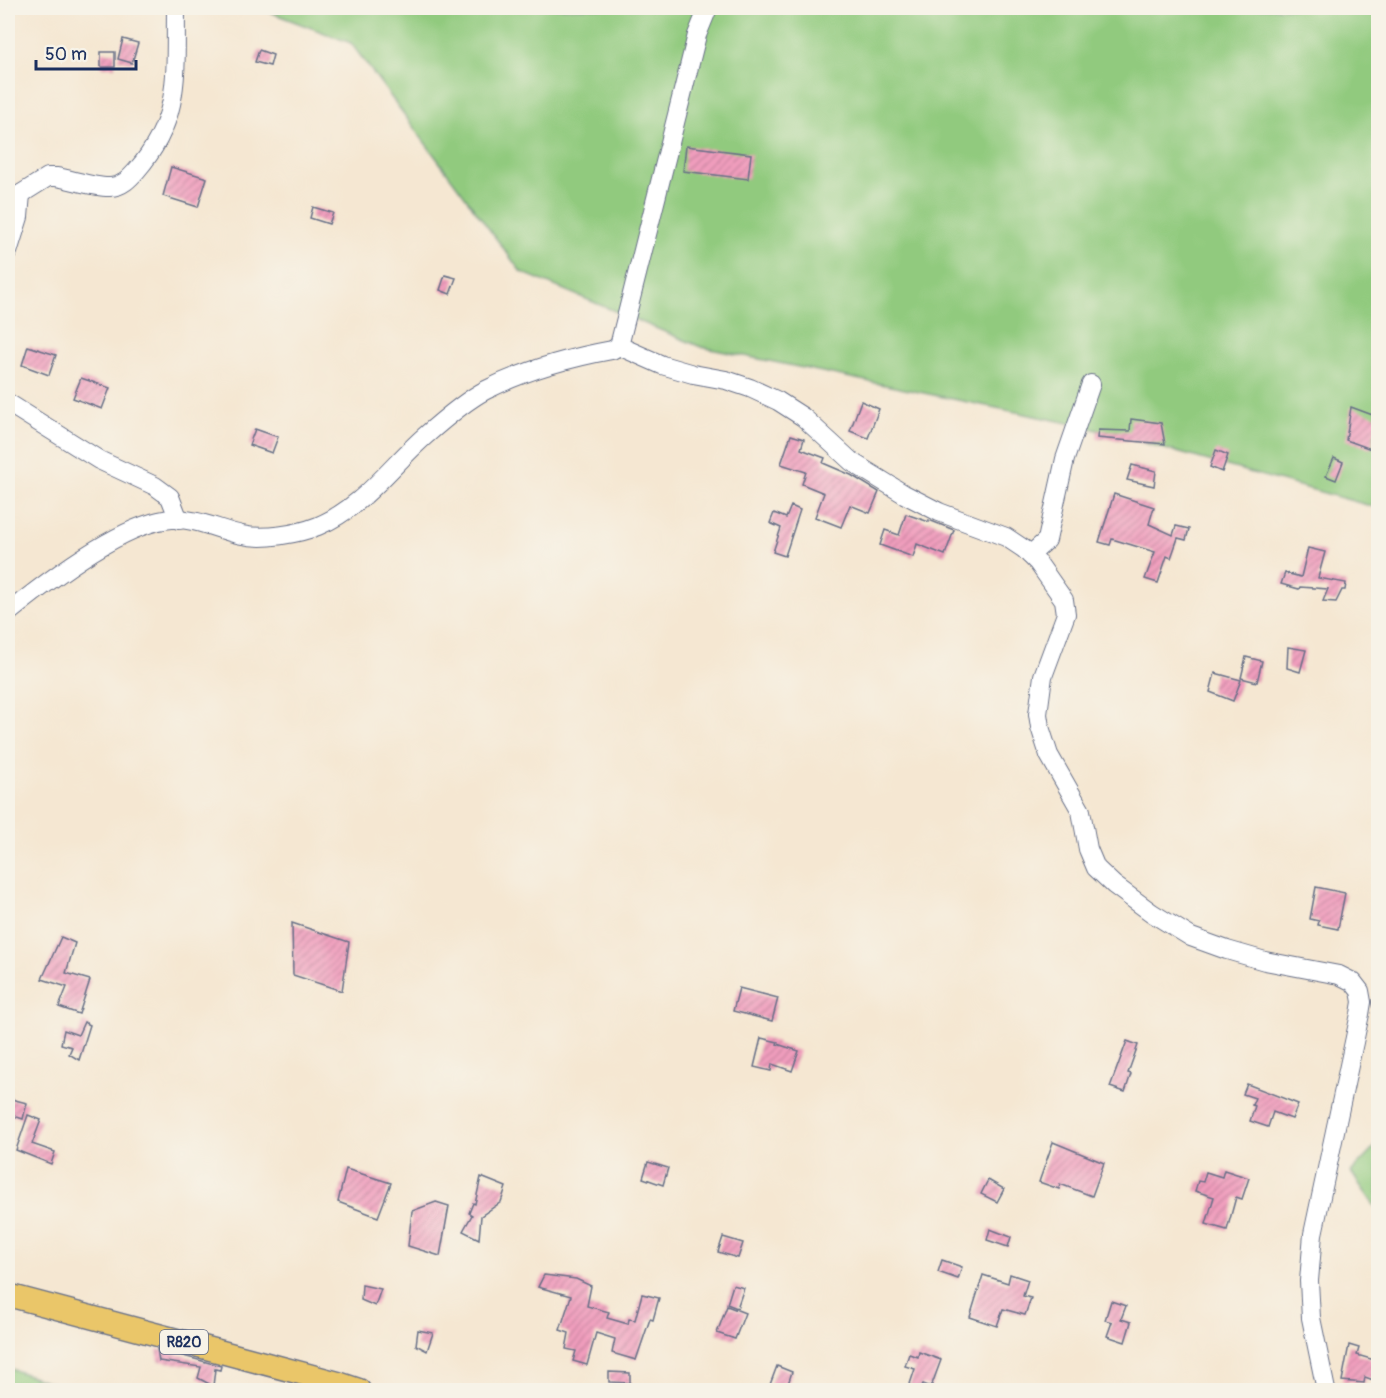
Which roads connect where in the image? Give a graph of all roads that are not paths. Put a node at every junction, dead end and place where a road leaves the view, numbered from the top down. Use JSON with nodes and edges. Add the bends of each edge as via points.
{"nodes":[{"id":1,"x":176,"y":8,"type":"edge"},
{"id":2,"x":708,"y":8,"type":"edge"},
{"id":3,"x":14,"y":198,"type":"edge"},
{"id":4,"x":8,"y":252,"type":"edge"},
{"id":5,"x":619,"y":346,"type":"junction"},
{"id":6,"x":1091,"y":384,"type":"dead end"},
{"id":7,"x":8,"y":403,"type":"edge"},
{"id":8,"x":179,"y":520,"type":"junction"},
{"id":9,"x":1030,"y":555,"type":"junction"},
{"id":10,"x":8,"y":613,"type":"edge"},
{"id":11,"x":8,"y":1295,"type":"edge"},
{"id":12,"x":359,"y":1390,"type":"edge"},
{"id":13,"x":1326,"y":1390,"type":"edge"}],
"edges":[{"from":1,"to":3,"type":"street","via":[[171,103],[160,138],[149,155],[119,186],[109,188],[48,177]]},
{"from":2,"to":5,"type":"street","via":[[697,35]]},
{"from":3,"to":4,"type":"street","via":[[19,217]]},
{"from":5,"to":8,"type":"street","via":[[550,364],[484,391],[426,434],[361,500],[341,516],[315,527],[264,537],[243,536]]},
{"from":5,"to":9,"type":"street","via":[[662,365],[726,380],[778,401],[803,417],[852,462],[878,478],[939,512],[1006,537]]},
{"from":6,"to":9,"type":"street","via":[[1065,459],[1047,540]]},
{"from":7,"to":8,"type":"street","via":[[99,460],[155,486],[171,497]]},
{"from":8,"to":10,"type":"street","via":[[150,524],[111,541],[81,558]]},
{"from":9,"to":13,"type":"street","via":[[1064,600],[1066,614],[1043,676],[1040,727],[1050,755],[1081,811],[1096,868],[1152,913],[1191,937],[1265,961],[1340,975],[1360,991],[1360,1014],[1313,1234],[1311,1318]]},
{"from":11,"to":12,"type":"main road","number":"R820"}]}
